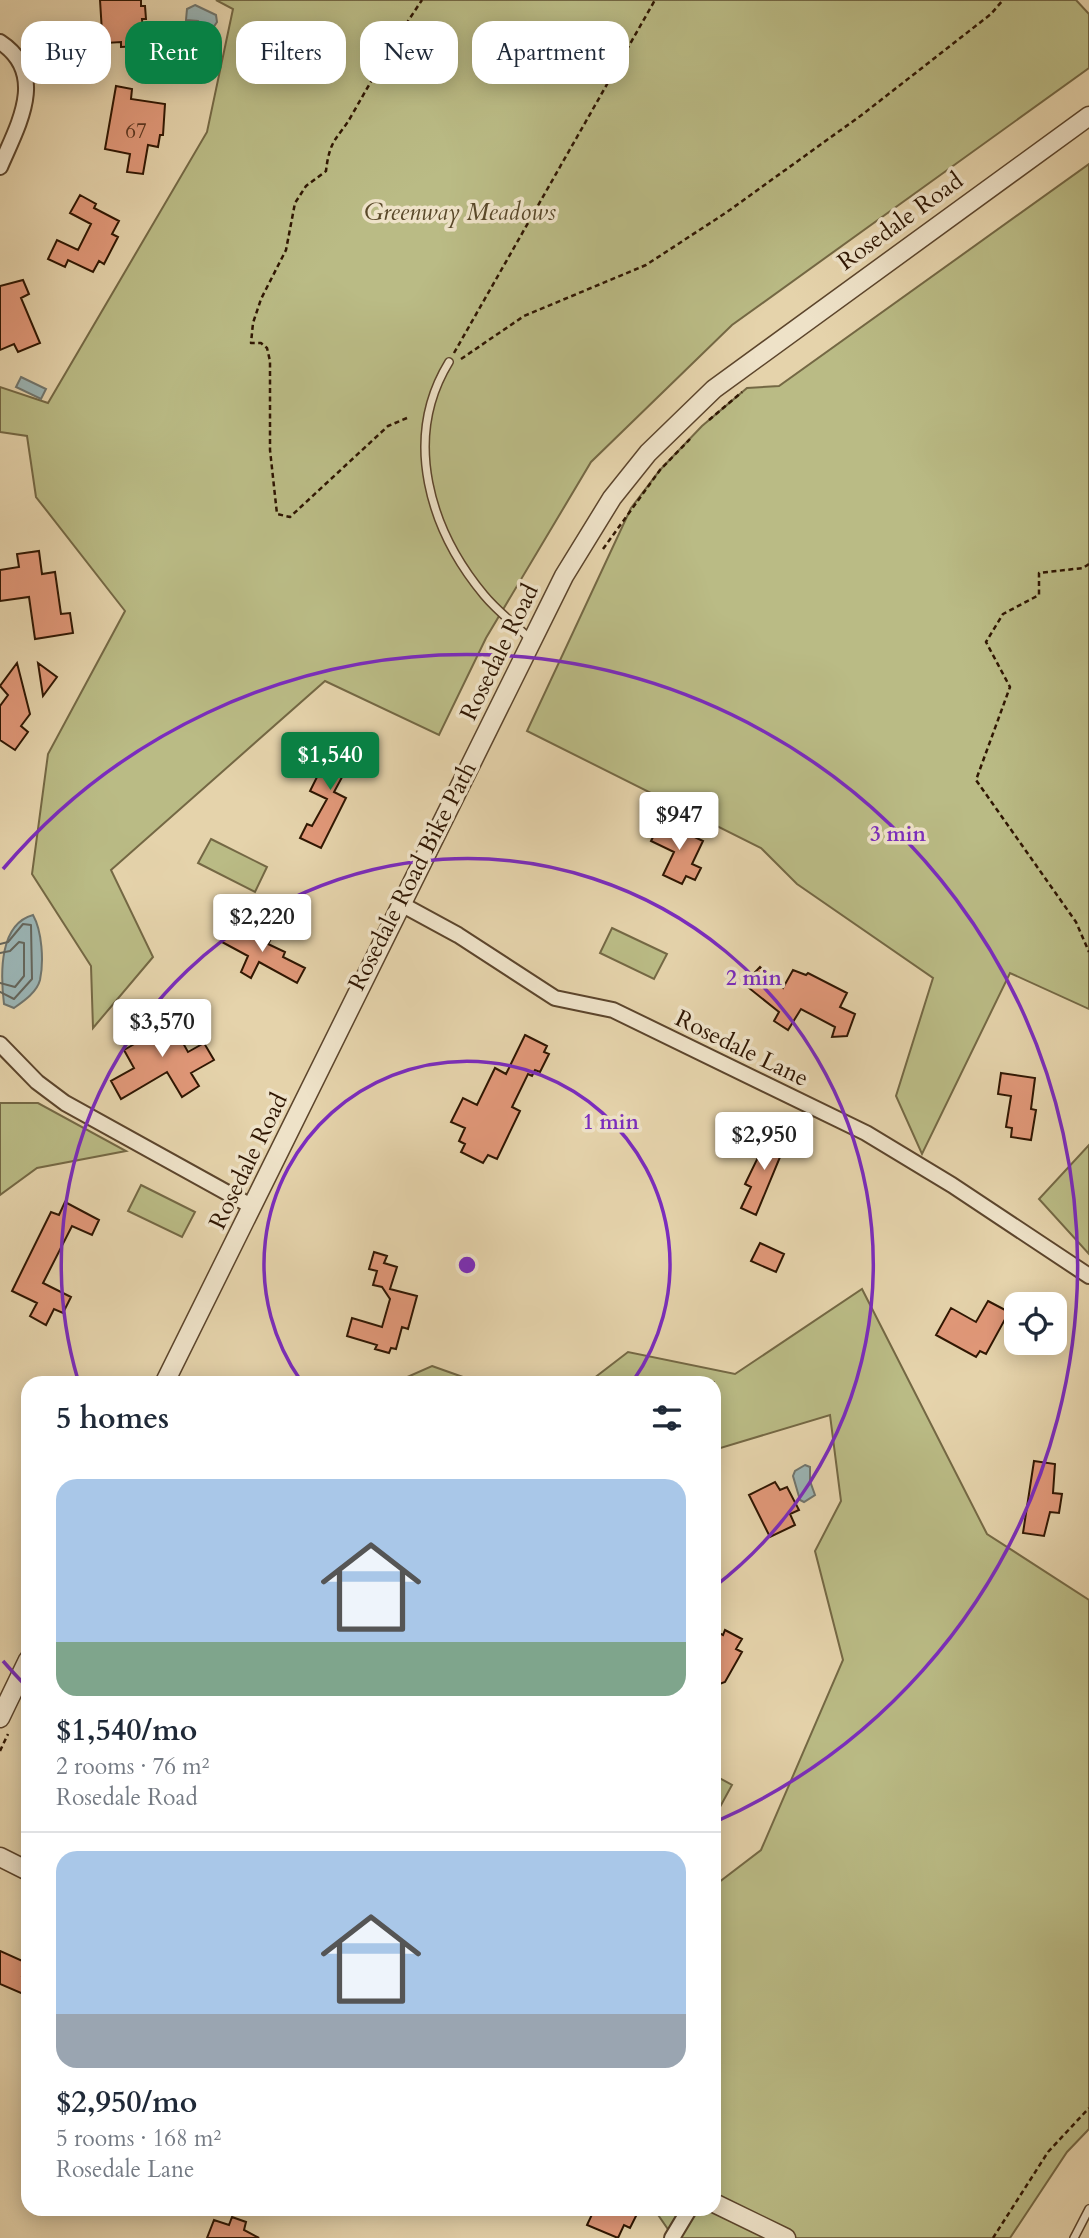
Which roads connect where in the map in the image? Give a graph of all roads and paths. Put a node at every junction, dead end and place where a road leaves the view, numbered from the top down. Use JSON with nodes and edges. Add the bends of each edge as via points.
{"nodes":[{"id":1,"x":422,"y":0,"type":"edge"},
{"id":2,"x":656,"y":0,"type":"edge"},
{"id":3,"x":1003,"y":0,"type":"edge"},
{"id":4,"x":0,"y":42,"type":"edge"},
{"id":5,"x":1089,"y":116,"type":"edge"},
{"id":6,"x":0,"y":167,"type":"edge"},
{"id":7,"x":451,"y":364,"type":"junction"},
{"id":8,"x":747,"y":388,"type":"dead end"},
{"id":9,"x":407,"y":418,"type":"dead end"},
{"id":10,"x":702,"y":426,"type":"dead end"},
{"id":11,"x":693,"y":435,"type":"dead end"},
{"id":12,"x":596,"y":558,"type":"dead end"},
{"id":13,"x":1089,"y":564,"type":"edge"},
{"id":14,"x":531,"y":640,"type":"junction"},
{"id":15,"x":401,"y":904,"type":"junction"},
{"id":16,"x":1089,"y":952,"type":"edge"},
{"id":17,"x":0,"y":1044,"type":"edge"},
{"id":18,"x":253,"y":1207,"type":"junction"},
{"id":19,"x":1089,"y":1276,"type":"edge"},
{"id":20,"x":168,"y":1376,"type":"edge"},
{"id":21,"x":21,"y":1674,"type":"edge"},
{"id":22,"x":0,"y":1717,"type":"edge"},
{"id":23,"x":0,"y":1857,"type":"edge"},
{"id":24,"x":21,"y":1868,"type":"edge"},
{"id":25,"x":1089,"y":2108,"type":"edge"},
{"id":26,"x":721,"y":2206,"type":"edge"},
{"id":27,"x":1089,"y":2211,"type":"edge"},
{"id":28,"x":685,"y":2216,"type":"edge"},
{"id":29,"x":672,"y":2238,"type":"edge"},
{"id":30,"x":786,"y":2238,"type":"edge"},
{"id":31,"x":993,"y":2238,"type":"edge"},
{"id":32,"x":1074,"y":2238,"type":"edge"}],
"edges":[{"from":1,"to":9,"type":"path","via":[[351,117],[334,136],[327,171],[306,186],[295,203],[286,250],[271,274],[253,323],[251,343],[267,348],[270,361],[270,450],[277,514],[290,517],[388,426]]},
{"from":2,"to":7,"type":"path"},
{"from":3,"to":7,"type":"path","via":[[873,106],[727,212],[646,265],[524,316]]},
{"from":4,"to":6,"type":"street","via":[[18,59],[27,90]]},
{"from":5,"to":14,"type":"street","name":"Rosedale Road","via":[[755,355],[680,420],[641,462],[593,527]]},
{"from":7,"to":14,"type":"lane","via":[[438,380],[422,441],[431,494],[463,566],[486,597]]},
{"from":8,"to":10,"type":"path"},
{"from":11,"to":12,"type":"path","via":[[660,470]]},
{"from":13,"to":16,"type":"path","via":[[1039,573],[1039,595],[1003,614],[986,642],[1010,687],[976,780],[1076,922]]},
{"from":14,"to":15,"type":"street","name":"Rosedale Road"},
{"from":15,"to":18,"type":"street","name":"Rosedale Road"},
{"from":15,"to":19,"type":"street","name":"Rosedale Lane","via":[[467,940],[555,998],[613,1010],[866,1133]]},
{"from":17,"to":18,"type":"street","via":[[65,1103]]},
{"from":18,"to":20,"type":"street","name":"Rosedale Road"},
{"from":21,"to":22,"type":"street"},
{"from":23,"to":24,"type":"street"},
{"from":25,"to":31,"type":"path","via":[[1048,2152]]},
{"from":26,"to":30,"type":"street"},
{"from":27,"to":32,"type":"lane"},
{"from":28,"to":29,"type":"street"}]}
